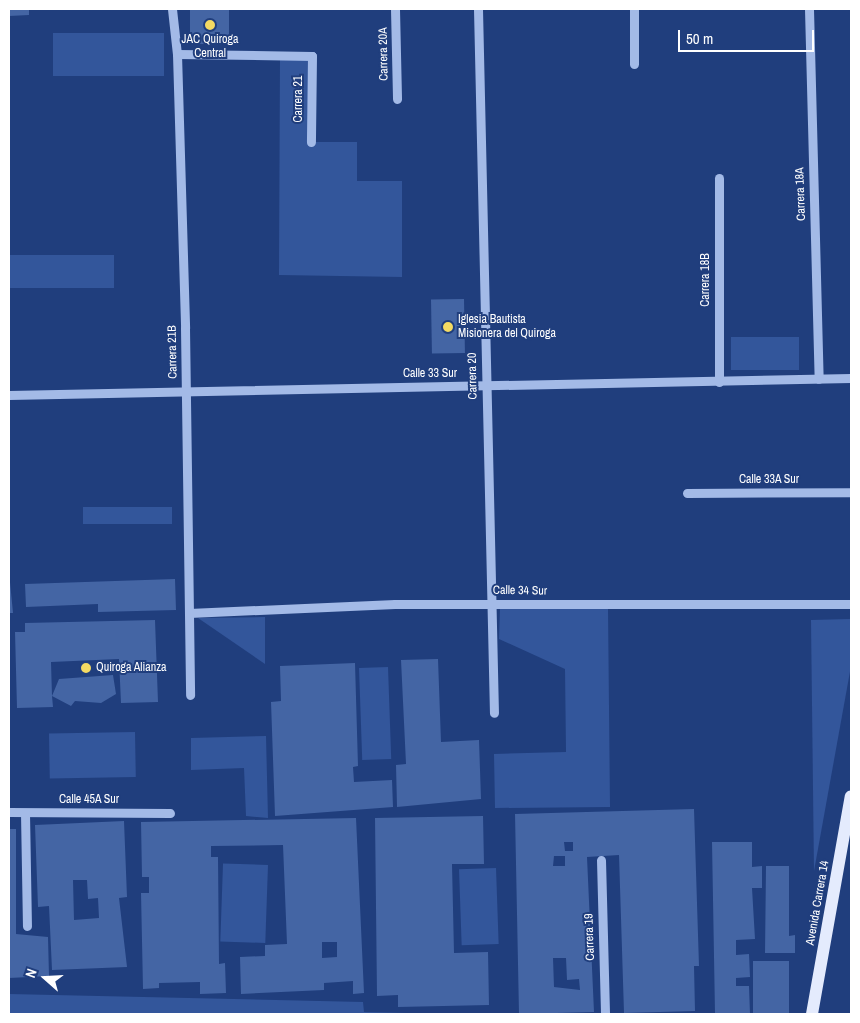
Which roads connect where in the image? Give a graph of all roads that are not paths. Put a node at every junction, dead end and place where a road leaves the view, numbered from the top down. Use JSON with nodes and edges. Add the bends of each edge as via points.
{"nodes":[{"id":1,"x":172,"y":9,"type":"edge"},
{"id":2,"x":395,"y":9,"type":"edge"},
{"id":3,"x":478,"y":9,"type":"edge"},
{"id":4,"x":634,"y":9,"type":"edge"},
{"id":5,"x":809,"y":9,"type":"edge"},
{"id":6,"x":178,"y":54,"type":"junction"},
{"id":7,"x":634,"y":64,"type":"dead end"},
{"id":8,"x":397,"y":99,"type":"dead end"},
{"id":9,"x":311,"y":142,"type":"dead end"},
{"id":10,"x":719,"y":178,"type":"dead end"},
{"id":11,"x":851,"y":378,"type":"edge"},
{"id":12,"x":818,"y":379,"type":"junction"},
{"id":13,"x":719,"y":382,"type":"junction"},
{"id":14,"x":486,"y":386,"type":"junction"},
{"id":15,"x":186,"y":391,"type":"junction"},
{"id":16,"x":9,"y":394,"type":"edge"},
{"id":17,"x":851,"y":492,"type":"edge"},
{"id":18,"x":688,"y":493,"type":"dead end"},
{"id":19,"x":491,"y":603,"type":"junction"},
{"id":20,"x":851,"y":604,"type":"edge"},
{"id":21,"x":189,"y":613,"type":"junction"},
{"id":22,"x":190,"y":695,"type":"dead end"},
{"id":23,"x":494,"y":713,"type":"dead end"},
{"id":24,"x":851,"y":796,"type":"edge"},
{"id":25,"x":9,"y":812,"type":"edge"},
{"id":26,"x":25,"y":812,"type":"junction"},
{"id":27,"x":170,"y":813,"type":"dead end"},
{"id":28,"x":601,"y":860,"type":"dead end"},
{"id":29,"x":28,"y":926,"type":"dead end"},
{"id":30,"x":605,"y":1014,"type":"edge"},
{"id":31,"x":812,"y":1014,"type":"edge"}],
"edges":[{"from":1,"to":6,"type":"street","name":"Carrera 21B"},
{"from":2,"to":8,"type":"street","name":"Carrera 20A"},
{"from":3,"to":14,"type":"street","name":"Carrera 20"},
{"from":4,"to":7,"type":"street"},
{"from":5,"to":12,"type":"street","name":"Carrera 18A"},
{"from":6,"to":9,"type":"street","name":"Carrera 21","via":[[312,56]]},
{"from":6,"to":15,"type":"street","name":"Carrera 21B"},
{"from":10,"to":13,"type":"street","name":"Carrera 18B"},
{"from":11,"to":12,"type":"street","name":"Calle 33 Sur"},
{"from":12,"to":13,"type":"street","name":"Calle 33 Sur"},
{"from":13,"to":14,"type":"street","name":"Calle 33 Sur"},
{"from":14,"to":15,"type":"street","name":"Calle 33 Sur"},
{"from":14,"to":19,"type":"street","name":"Carrera 20"},
{"from":15,"to":16,"type":"street","name":"Calle 33 Sur"},
{"from":15,"to":21,"type":"street","name":"Carrera 21B"},
{"from":17,"to":18,"type":"street","name":"Calle 33A Sur"},
{"from":19,"to":20,"type":"street","name":"Calle 34 Sur"},
{"from":19,"to":21,"type":"street","name":"Calle 34 Sur"},
{"from":19,"to":23,"type":"street","name":"Carrera 20"},
{"from":21,"to":22,"type":"street","name":"Carrera 21B"},
{"from":24,"to":31,"type":"main road","name":"Avenida Carrera 14"},
{"from":25,"to":26,"type":"street","name":"Calle 45A Sur"},
{"from":26,"to":27,"type":"street","name":"Calle 45A Sur"},
{"from":26,"to":29,"type":"street"},
{"from":28,"to":30,"type":"street","name":"Carrera 19"}]}
